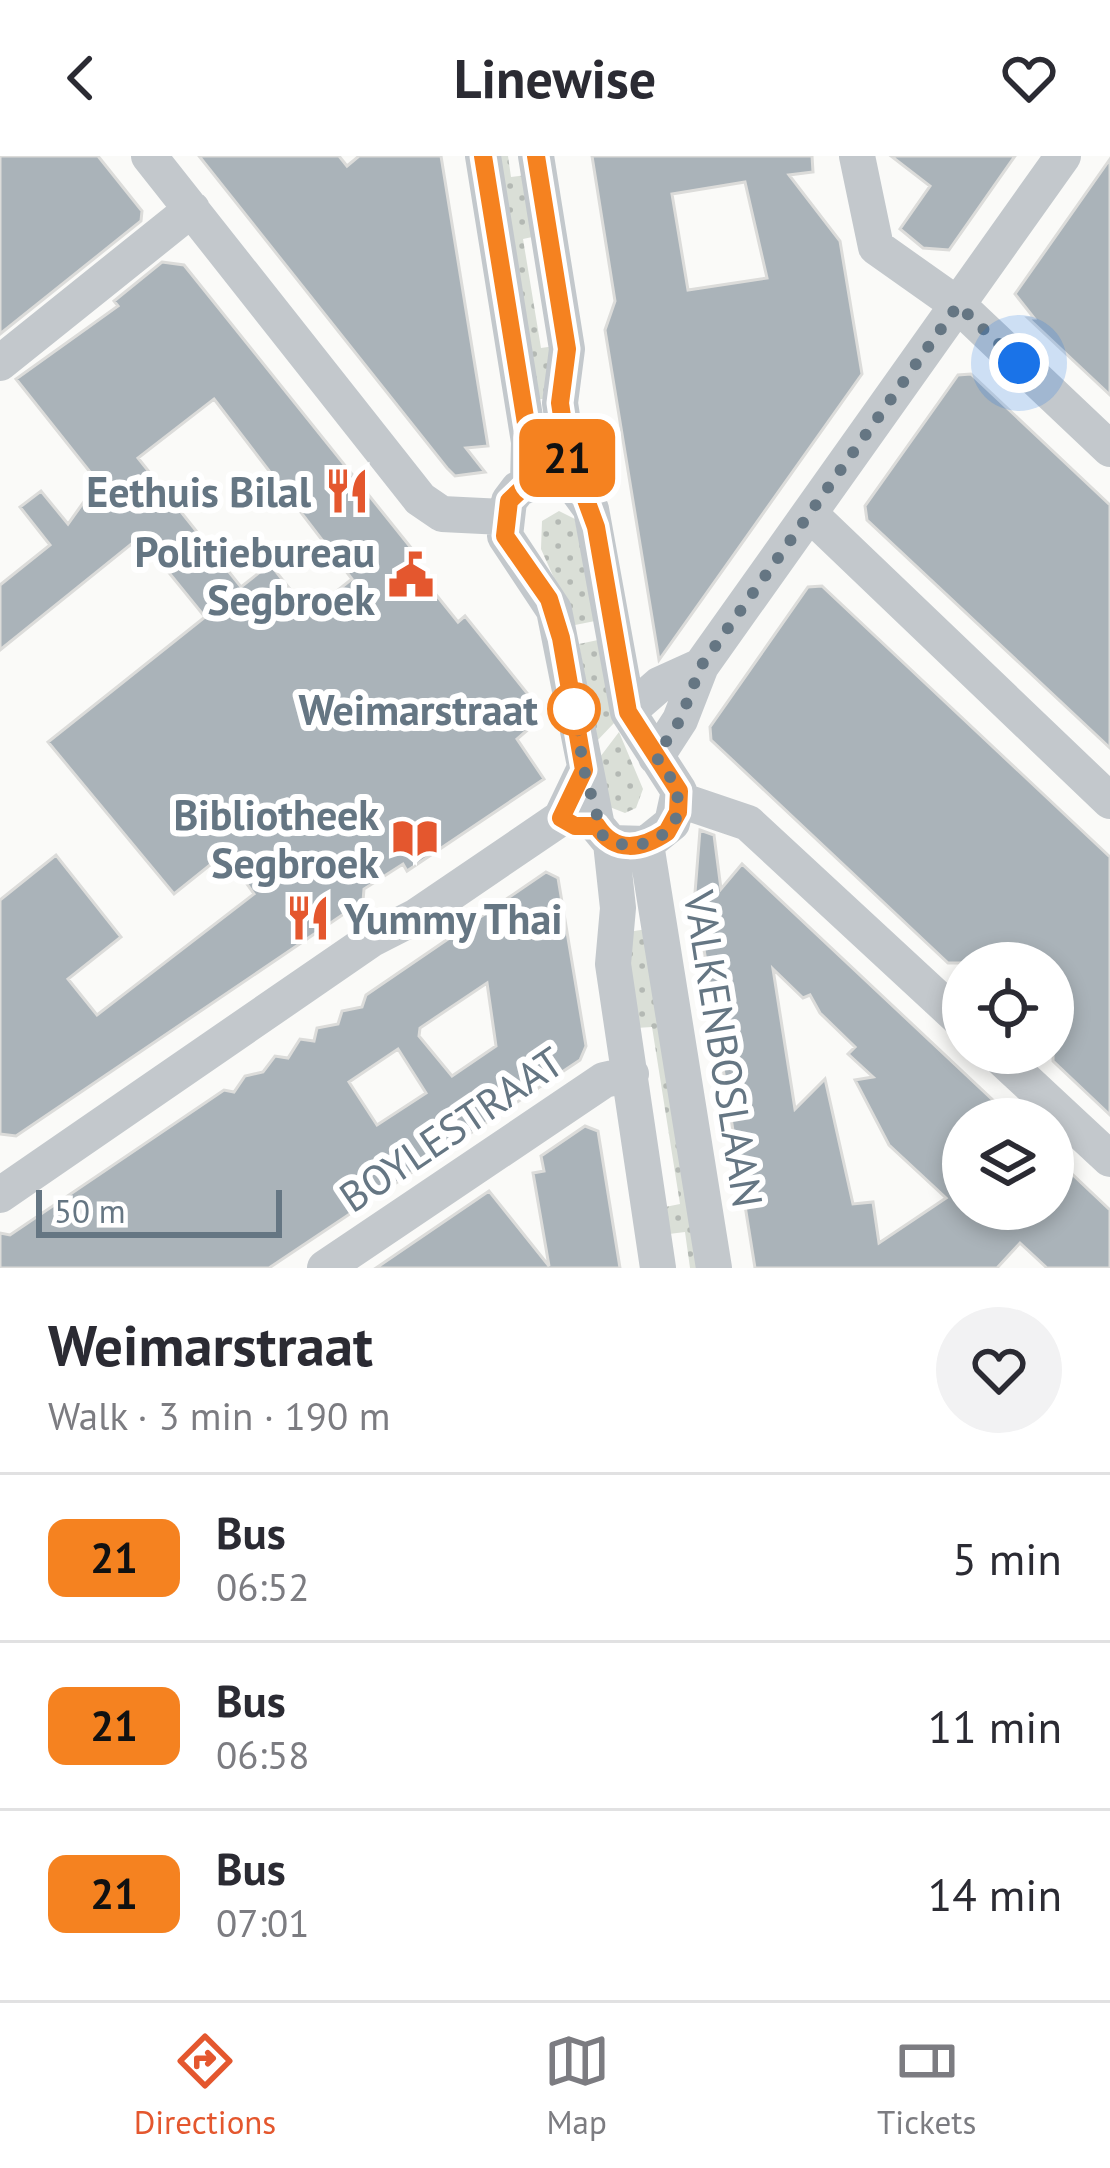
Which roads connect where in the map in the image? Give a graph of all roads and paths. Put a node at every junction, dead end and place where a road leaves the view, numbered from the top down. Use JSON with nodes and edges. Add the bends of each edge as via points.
{"nodes":[{"id":1,"x":149,"y":156,"type":"edge"},
{"id":2,"x":483,"y":156,"type":"edge"},
{"id":3,"x":536,"y":156,"type":"edge"},
{"id":4,"x":857,"y":156,"type":"edge"},
{"id":5,"x":1063,"y":156,"type":"edge"},
{"id":6,"x":191,"y":209,"type":"junction"},
{"id":7,"x":958,"y":305,"type":"junction"},
{"id":8,"x":0,"y":363,"type":"edge"},
{"id":9,"x":1110,"y":449,"type":"edge"},
{"id":10,"x":528,"y":483,"type":"junction"},
{"id":11,"x":572,"y":483,"type":"junction"},
{"id":12,"x":810,"y":514,"type":"junction"},
{"id":13,"x":503,"y":517,"type":"junction"},
{"id":14,"x":701,"y":666,"type":"junction"},
{"id":15,"x":628,"y":712,"type":"junction"},
{"id":16,"x":656,"y":757,"type":"junction"},
{"id":17,"x":680,"y":800,"type":"junction"},
{"id":18,"x":1110,"y":801,"type":"edge"},
{"id":19,"x":604,"y":833,"type":"junction"},
{"id":20,"x":942,"y":1003,"type":"edge"},
{"id":21,"x":632,"y":1074,"type":"junction"},
{"id":22,"x":1018,"y":1074,"type":"edge"},
{"id":23,"x":1110,"y":1160,"type":"edge"},
{"id":24,"x":3,"y":1186,"type":"edge"},
{"id":25,"x":325,"y":1268,"type":"edge"},
{"id":26,"x":658,"y":1268,"type":"edge"},
{"id":27,"x":714,"y":1268,"type":"edge"}],
"edges":[{"from":1,"to":6,"type":"street"},
{"from":2,"to":10,"type":"street","via":[[529,442]]},
{"from":3,"to":11,"type":"street","via":[[567,349],[560,403]]},
{"from":4,"to":7,"type":"street","via":[[876,247]]},
{"from":5,"to":7,"type":"street"},
{"from":6,"to":8,"type":"street"},
{"from":6,"to":13,"type":"street","via":[[420,499],[442,514]]},
{"from":7,"to":9,"type":"street"},
{"from":7,"to":12,"type":"street"},
{"from":10,"to":11,"type":"street"},
{"from":10,"to":13,"type":"street"},
{"from":11,"to":15,"type":"street","via":[[596,527]]},
{"from":12,"to":14,"type":"street"},
{"from":12,"to":18,"type":"street"},
{"from":13,"to":19,"type":"street","via":[[509,547],[554,610]]},
{"from":14,"to":15,"type":"street","via":[[659,685]]},
{"from":14,"to":16,"type":"street"},
{"from":15,"to":16,"type":"street"},
{"from":16,"to":17,"type":"street"},
{"from":17,"to":19,"type":"street","via":[[667,832]]},
{"from":17,"to":20,"type":"street","via":[[748,823]]},
{"from":19,"to":21,"type":"street","name":"VALKENBOSLAAN","via":[[618,908],[613,964]]},
{"from":19,"to":24,"type":"street","via":[[353,952]]},
{"from":19,"to":27,"type":"street","name":"VALKENBOSLAAN"},
{"from":21,"to":25,"type":"street","name":"BOYLESTRAAT","via":[[604,1080]]},
{"from":21,"to":26,"type":"street","name":"VALKENBOSLAAN"},
{"from":22,"to":23,"type":"street"}]}
